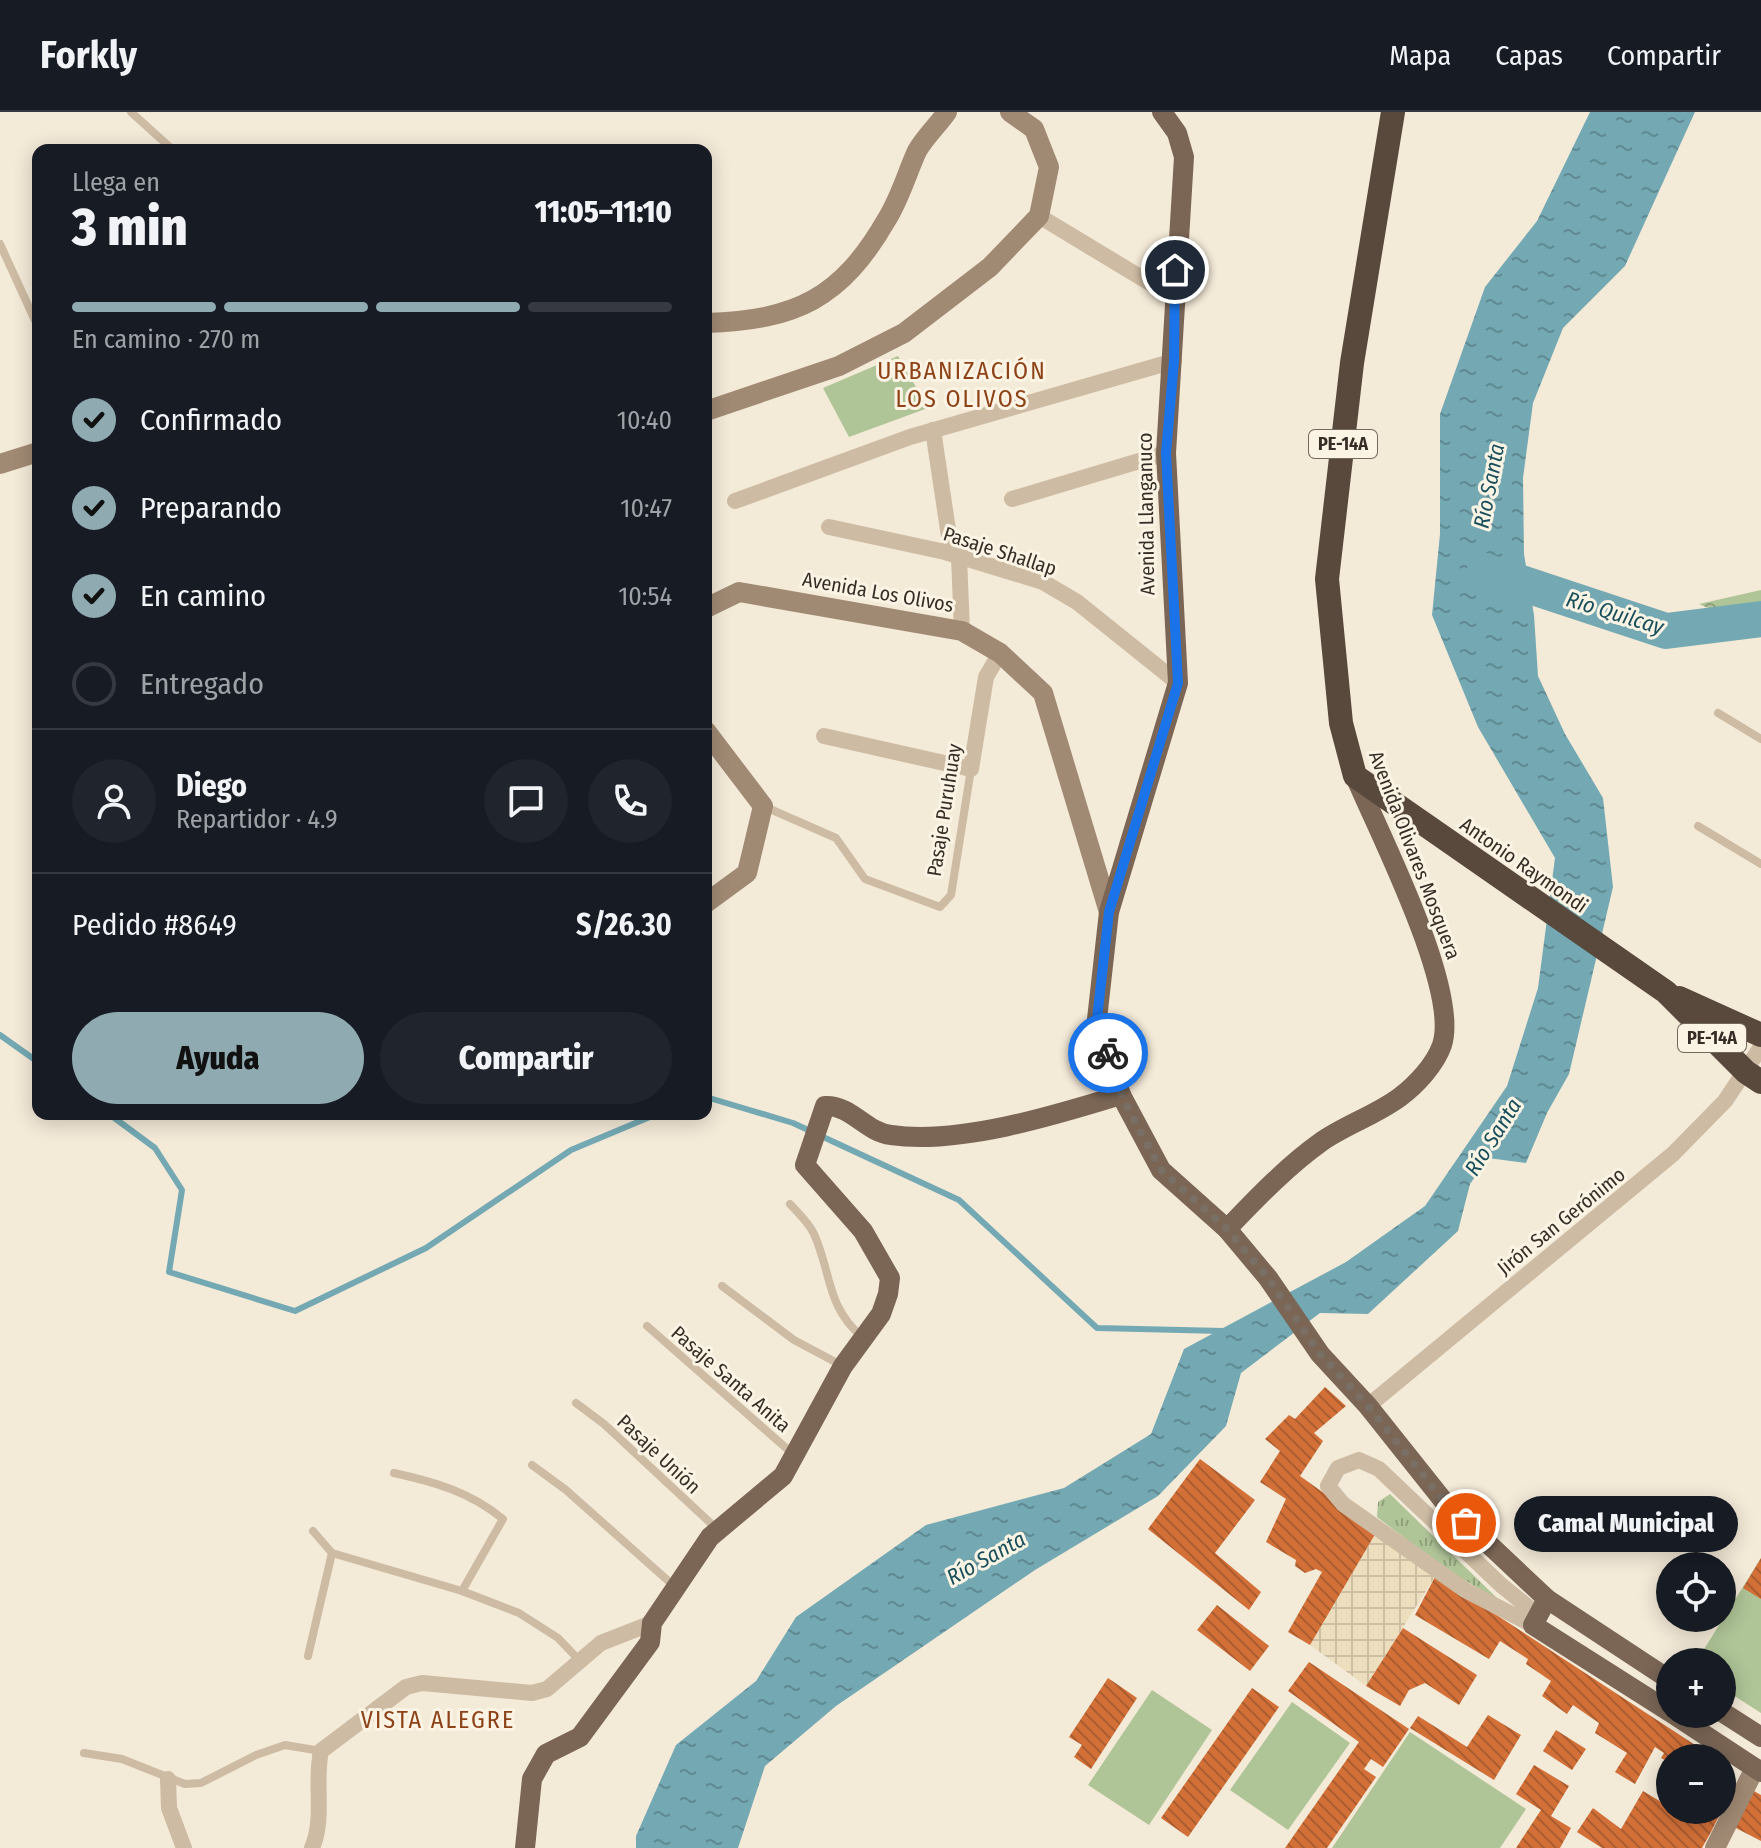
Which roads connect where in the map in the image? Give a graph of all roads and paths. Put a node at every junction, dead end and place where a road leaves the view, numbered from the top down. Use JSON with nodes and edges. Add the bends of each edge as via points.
{"nodes":[{"id":1,"x":131,"y":112,"type":"edge"},
{"id":2,"x":947,"y":112,"type":"edge"},
{"id":3,"x":1010,"y":112,"type":"edge"},
{"id":4,"x":1162,"y":112,"type":"edge"},
{"id":5,"x":1393,"y":112,"type":"edge"},
{"id":6,"x":166,"y":144,"type":"edge"},
{"id":7,"x":1039,"y":216,"type":"junction"},
{"id":8,"x":0,"y":244,"type":"edge"},
{"id":9,"x":1173,"y":297,"type":"junction"},
{"id":10,"x":32,"y":314,"type":"edge"},
{"id":11,"x":712,"y":323,"type":"edge"},
{"id":12,"x":1174,"y":361,"type":"junction"},
{"id":13,"x":712,"y":409,"type":"edge"},
{"id":14,"x":933,"y":430,"type":"junction"},
{"id":15,"x":1166,"y":453,"type":"junction"},
{"id":16,"x":32,"y":454,"type":"edge"},
{"id":17,"x":0,"y":464,"type":"edge"},
{"id":18,"x":1012,"y":499,"type":"dead end"},
{"id":19,"x":735,"y":501,"type":"dead end"},
{"id":20,"x":829,"y":527,"type":"dead end"},
{"id":21,"x":959,"y":557,"type":"junction"},
{"id":22,"x":712,"y":605,"type":"edge"},
{"id":23,"x":962,"y":631,"type":"junction"},
{"id":24,"x":1000,"y":653,"type":"junction"},
{"id":25,"x":1178,"y":683,"type":"junction"},
{"id":26,"x":1718,"y":713,"type":"dead end"},
{"id":27,"x":824,"y":736,"type":"dead end"},
{"id":28,"x":712,"y":739,"type":"edge"},
{"id":29,"x":1761,"y":739,"type":"edge"},
{"id":30,"x":971,"y":769,"type":"junction"},
{"id":31,"x":1355,"y":776,"type":"junction"},
{"id":32,"x":763,"y":806,"type":"junction"},
{"id":33,"x":1698,"y":826,"type":"dead end"},
{"id":34,"x":1761,"y":864,"type":"edge"},
{"id":35,"x":712,"y":899,"type":"edge"},
{"id":36,"x":1109,"y":912,"type":"junction"},
{"id":37,"x":1666,"y":992,"type":"junction"},
{"id":38,"x":1761,"y":1035,"type":"edge"},
{"id":39,"x":1761,"y":1047,"type":"edge"},
{"id":40,"x":1754,"y":1077,"type":"edge"},
{"id":41,"x":1121,"y":1095,"type":"junction"},
{"id":42,"x":790,"y":1204,"type":"dead end"},
{"id":43,"x":1227,"y":1229,"type":"junction"},
{"id":44,"x":722,"y":1286,"type":"dead end"},
{"id":45,"x":647,"y":1326,"type":"dead end"},
{"id":46,"x":864,"y":1338,"type":"junction"},
{"id":47,"x":843,"y":1366,"type":"junction"},
{"id":48,"x":576,"y":1403,"type":"dead end"},
{"id":49,"x":1368,"y":1406,"type":"junction"},
{"id":50,"x":795,"y":1455,"type":"junction"},
{"id":51,"x":532,"y":1465,"type":"dead end"},
{"id":52,"x":394,"y":1473,"type":"dead end"},
{"id":53,"x":718,"y":1530,"type":"junction"},
{"id":54,"x":313,"y":1531,"type":"dead end"},
{"id":55,"x":332,"y":1553,"type":"junction"},
{"id":56,"x":676,"y":1587,"type":"junction"},
{"id":57,"x":462,"y":1591,"type":"junction"},
{"id":58,"x":1540,"y":1613,"type":"junction"},
{"id":59,"x":652,"y":1623,"type":"junction"},
{"id":60,"x":1630,"y":1655,"type":"junction"},
{"id":61,"x":308,"y":1656,"type":"dead end"},
{"id":62,"x":578,"y":1659,"type":"junction"},
{"id":63,"x":1656,"y":1671,"type":"edge"},
{"id":64,"x":1616,"y":1678,"type":"junction"},
{"id":65,"x":1656,"y":1703,"type":"edge"},
{"id":66,"x":1736,"y":1721,"type":"edge"},
{"id":67,"x":1712,"y":1728,"type":"edge"},
{"id":68,"x":1761,"y":1737,"type":"edge"},
{"id":69,"x":321,"y":1751,"type":"junction"},
{"id":70,"x":84,"y":1753,"type":"dead end"},
{"id":71,"x":1758,"y":1770,"type":"edge"},
{"id":72,"x":168,"y":1779,"type":"junction"},
{"id":73,"x":184,"y":1848,"type":"edge"},
{"id":74,"x":312,"y":1848,"type":"edge"},
{"id":75,"x":525,"y":1848,"type":"edge"},
{"id":76,"x":1715,"y":1848,"type":"edge"}],
"edges":[{"from":1,"to":6,"type":"lane"},
{"from":2,"to":11,"type":"main road","via":[[919,148],[889,217],[858,265],[803,307],[757,321]]},
{"from":3,"to":7,"type":"main road","via":[[1034,129],[1049,167]]},
{"from":4,"to":9,"type":"main road","name":"Avenida Llanganuco","via":[[1177,133],[1184,157]]},
{"from":5,"to":31,"type":"highway","name":"Avenida Olivares Mosquera","number":"PE-14A","via":[[1352,363],[1327,579],[1341,723]]},
{"from":7,"to":9,"type":"street"},
{"from":7,"to":13,"type":"main road","via":[[990,267],[904,333],[839,366]]},
{"from":8,"to":10,"type":"lane"},
{"from":9,"to":12,"type":"main road","name":"Avenida Llanganuco"},
{"from":12,"to":14,"type":"street"},
{"from":12,"to":15,"type":"main road","name":"Avenida Llanganuco"},
{"from":14,"to":19,"type":"street"},
{"from":14,"to":21,"type":"street","via":[[950,543]]},
{"from":15,"to":18,"type":"street"},
{"from":15,"to":25,"type":"main road","name":"Avenida Llanganuco"},
{"from":16,"to":17,"type":"main road"},
{"from":20,"to":21,"type":"street","name":"Pasaje Shallap"},
{"from":21,"to":23,"type":"street"},
{"from":21,"to":25,"type":"street","name":"Pasaje Shallap","via":[[1043,582],[1077,602]]},
{"from":22,"to":23,"type":"main road","name":"Avenida Los Olivos","via":[[739,592]]},
{"from":23,"to":24,"type":"main road","name":"Avenida Los Olivos"},
{"from":24,"to":30,"type":"street","name":"Pasaje Puruhuay","via":[[986,677]]},
{"from":24,"to":36,"type":"main road","name":"Avenida Los Olivos","via":[[1043,693]]},
{"from":25,"to":36,"type":"main road","name":"Avenida Llanganuco"},
{"from":26,"to":29,"type":"lane"},
{"from":27,"to":30,"type":"street"},
{"from":28,"to":32,"type":"main road"},
{"from":30,"to":32,"type":"lane","name":"Pasaje Puruhuay","via":[[951,895],[940,907],[865,879],[836,838]]},
{"from":31,"to":37,"type":"highway","name":"Antonio Raymondi","number":"PE-14A"},
{"from":31,"to":43,"type":"main road","name":"Avenida Olivares Mosquera","via":[[1426,943],[1446,1011],[1442,1045],[1424,1075],[1400,1097],[1322,1141]]},
{"from":32,"to":35,"type":"main road","via":[[747,873]]},
{"from":33,"to":34,"type":"lane"},
{"from":36,"to":41,"type":"main road","name":"Avenida Los Olivos","via":[[1097,1019]]},
{"from":37,"to":38,"type":"highway","number":"PE-14A"},
{"from":37,"to":40,"type":"highway","number":"PE-14A"},
{"from":39,"to":40,"type":"street","name":"Jirón San Gerónimo"},
{"from":40,"to":49,"type":"street","name":"Jirón San Gerónimo","via":[[1673,1154]]},
{"from":41,"to":43,"type":"main road","name":"Avenida Los Olivos","via":[[1161,1170]]},
{"from":41,"to":46,"type":"main road","via":[[963,1133],[892,1136],[877,1132],[845,1109],[825,1106],[805,1165],[863,1231],[890,1278],[881,1314]]},
{"from":42,"to":46,"type":"lane","via":[[813,1232],[834,1304]]},
{"from":43,"to":49,"type":"main road","name":"Avenida Los Olivos","via":[[1320,1354]]},
{"from":44,"to":47,"type":"lane","via":[[794,1340]]},
{"from":45,"to":50,"type":"lane","name":"Pasaje Santa Anita"},
{"from":46,"to":47,"type":"main road"},
{"from":47,"to":50,"type":"main road"},
{"from":48,"to":53,"type":"lane","name":"Pasaje Unión"},
{"from":49,"to":58,"type":"main road","name":"Avenida Los Olivos"},
{"from":50,"to":53,"type":"main road","via":[[783,1476]]},
{"from":51,"to":56,"type":"lane"},
{"from":52,"to":57,"type":"lane","via":[[443,1483],[503,1519]]},
{"from":53,"to":56,"type":"main road"},
{"from":54,"to":55,"type":"lane"},
{"from":55,"to":57,"type":"lane"},
{"from":55,"to":61,"type":"lane"},
{"from":56,"to":59,"type":"main road"},
{"from":57,"to":62,"type":"lane","via":[[519,1613],[558,1638]]},
{"from":58,"to":58,"type":"street","via":[[1501,1585],[1379,1469],[1359,1460],[1338,1468],[1328,1486],[1343,1504],[1465,1590]]},
{"from":58,"to":60,"type":"main road"},
{"from":58,"to":64,"type":"main road"},
{"from":59,"to":62,"type":"street","via":[[601,1643]]},
{"from":59,"to":75,"type":"main road","via":[[650,1642],[580,1737],[546,1754],[532,1779]]},
{"from":60,"to":63,"type":"main road"},
{"from":60,"to":64,"type":"main road"},
{"from":62,"to":69,"type":"street","via":[[547,1689],[532,1693],[422,1683],[406,1687]]},
{"from":64,"to":65,"type":"main road"},
{"from":66,"to":68,"type":"main road"},
{"from":67,"to":71,"type":"main road"},
{"from":69,"to":72,"type":"lane","via":[[285,1745],[201,1783]]},
{"from":69,"to":74,"type":"street","via":[[319,1821]]},
{"from":70,"to":72,"type":"lane","via":[[122,1759]]},
{"from":71,"to":76,"type":"main road"},
{"from":72,"to":73,"type":"street","via":[[169,1808]]}]}
